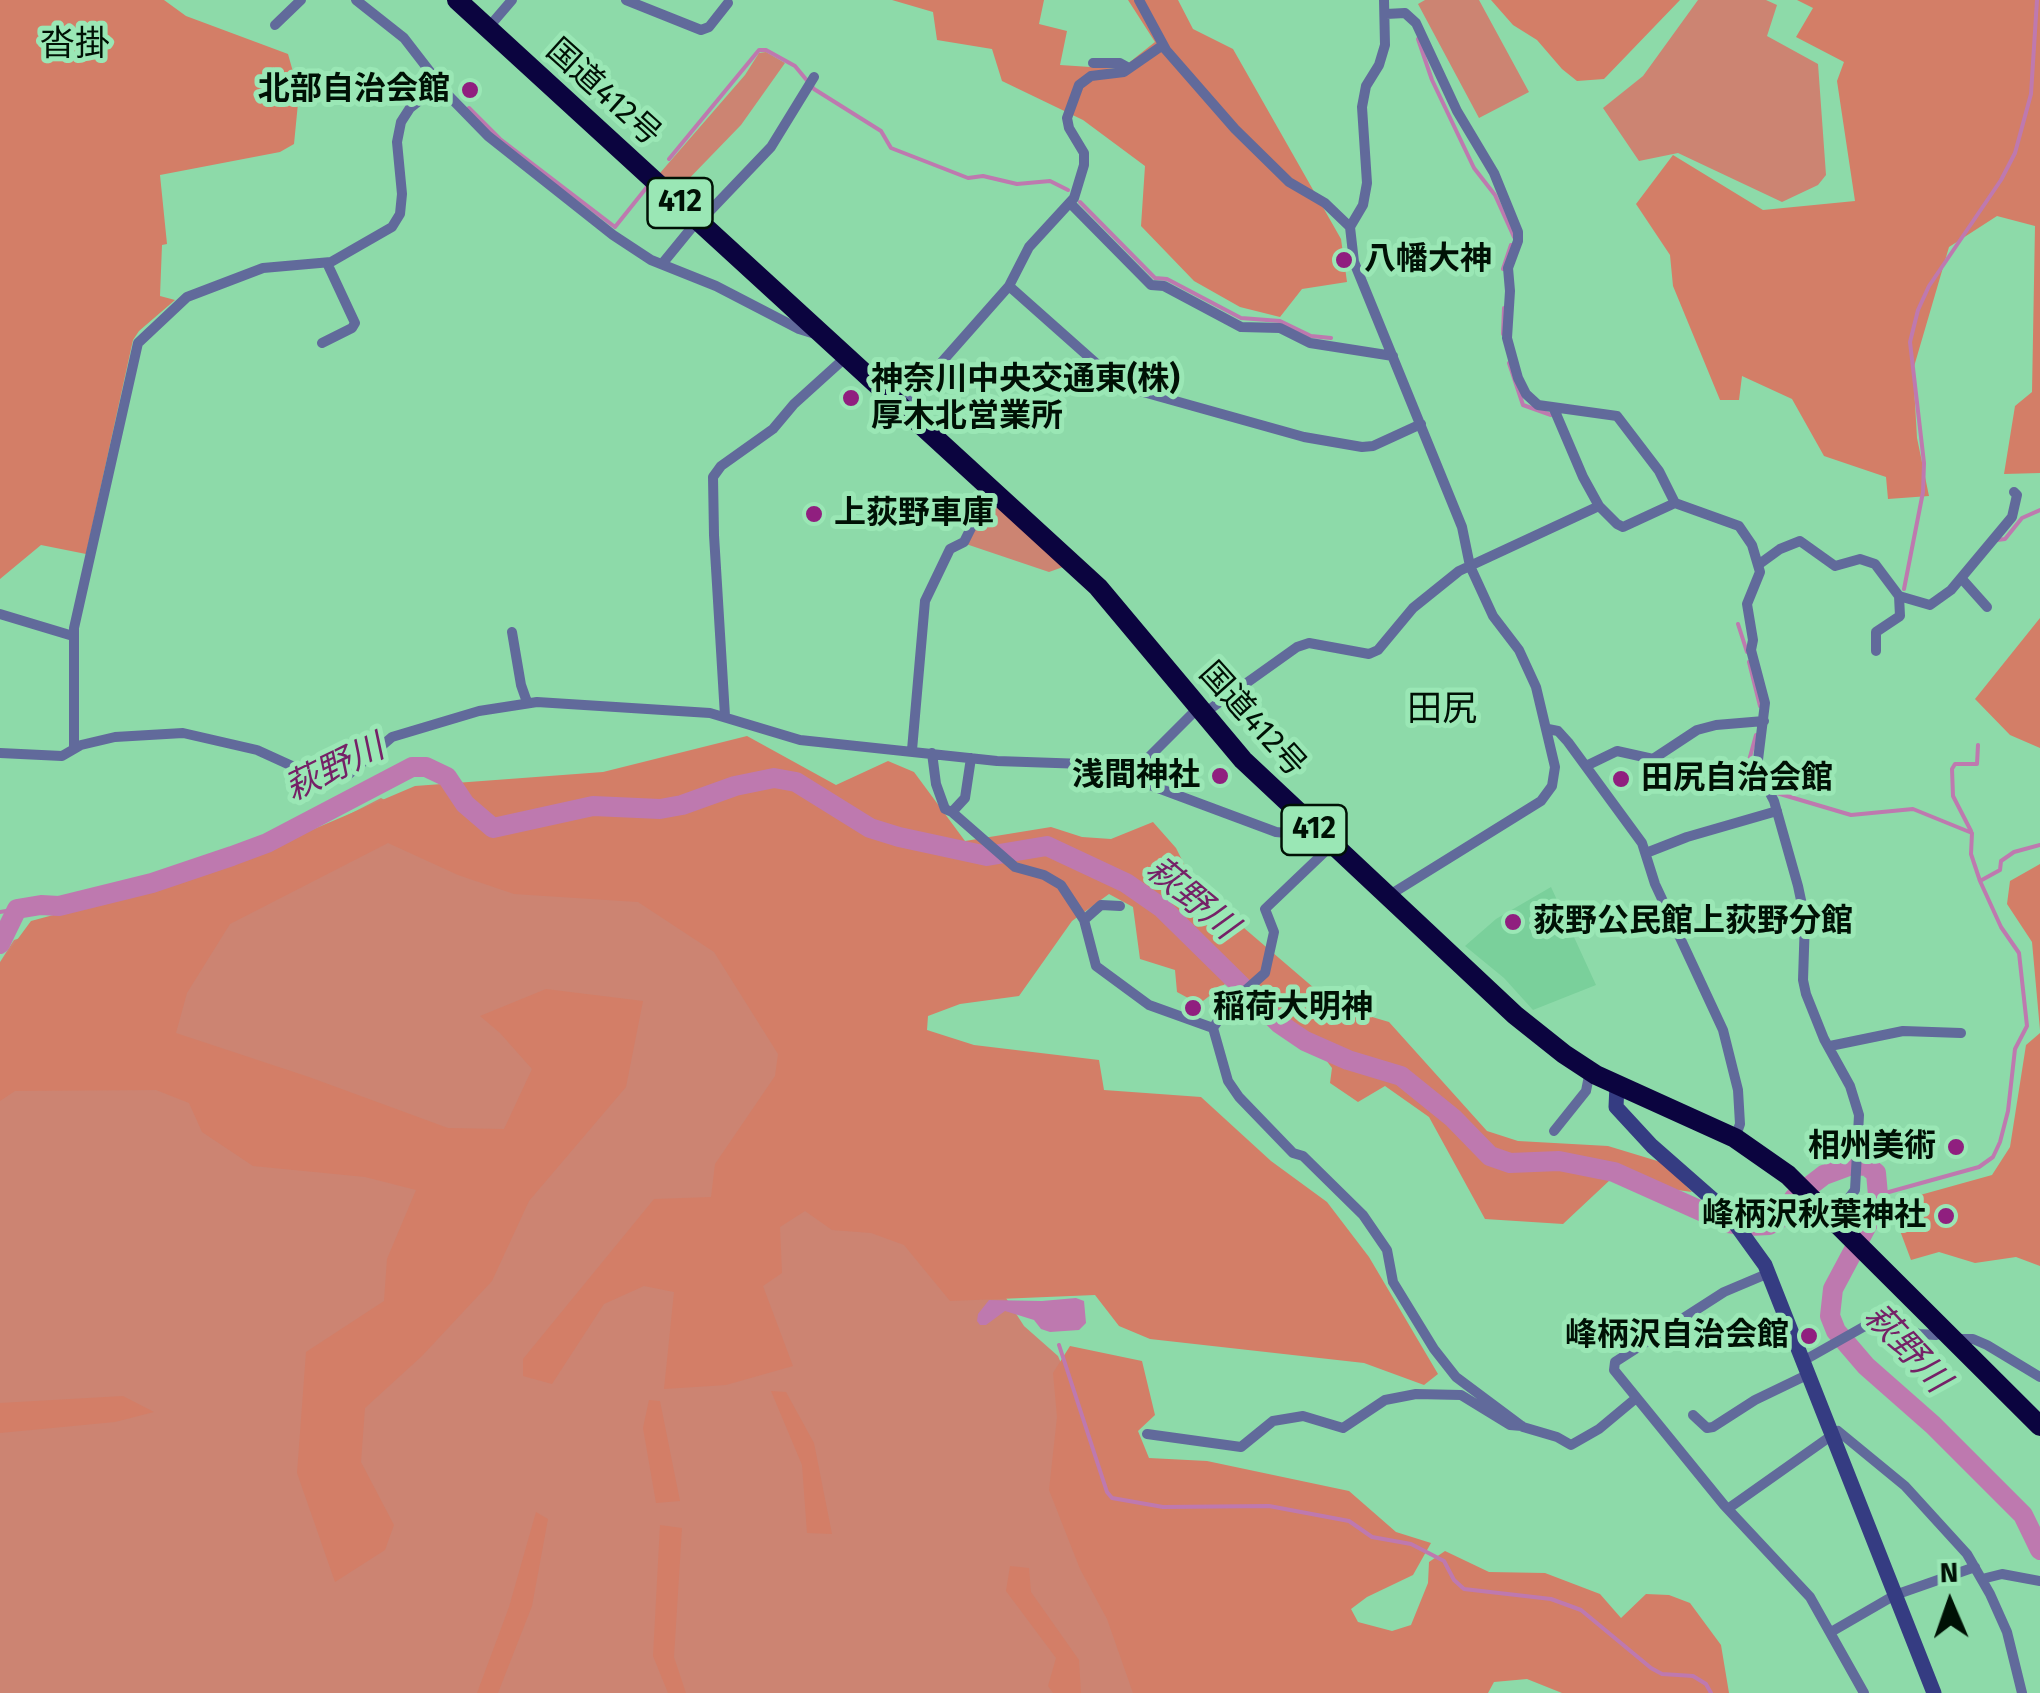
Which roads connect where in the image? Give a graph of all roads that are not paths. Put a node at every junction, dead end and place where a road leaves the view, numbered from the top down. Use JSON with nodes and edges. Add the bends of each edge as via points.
{"nodes":[{"id":1,"x":301,"y":0,"type":"edge"},
{"id":2,"x":356,"y":0,"type":"edge"},
{"id":3,"x":456,"y":0,"type":"edge"},
{"id":4,"x":512,"y":0,"type":"edge"},
{"id":5,"x":626,"y":0,"type":"edge"},
{"id":6,"x":1139,"y":0,"type":"edge"},
{"id":7,"x":1384,"y":0,"type":"edge"},
{"id":8,"x":728,"y":3,"type":"dead end"},
{"id":9,"x":1404,"y":8,"type":"edge"},
{"id":10,"x":1387,"y":14,"type":"junction"},
{"id":11,"x":275,"y":25,"type":"dead end"},
{"id":12,"x":488,"y":28,"type":"junction"},
{"id":13,"x":1163,"y":44,"type":"junction"},
{"id":14,"x":1093,"y":63,"type":"dead end"},
{"id":15,"x":1130,"y":68,"type":"junction"},
{"id":16,"x":812,"y":81,"type":"dead end"},
{"id":17,"x":440,"y":84,"type":"junction"},
{"id":18,"x":1070,"y":203,"type":"junction"},
{"id":19,"x":698,"y":220,"type":"junction"},
{"id":20,"x":1350,"y":228,"type":"junction"},
{"id":21,"x":327,"y":263,"type":"junction"},
{"id":22,"x":662,"y":264,"type":"junction"},
{"id":23,"x":1008,"y":286,"type":"junction"},
{"id":24,"x":826,"y":337,"type":"junction"},
{"id":25,"x":322,"y":343,"type":"dead end"},
{"id":26,"x":846,"y":356,"type":"junction"},
{"id":27,"x":1393,"y":356,"type":"junction"},
{"id":28,"x":902,"y":407,"type":"junction"},
{"id":29,"x":1556,"y":413,"type":"junction"},
{"id":30,"x":1421,"y":424,"type":"junction"},
{"id":31,"x":996,"y":492,"type":"junction"},
{"id":32,"x":2017,"y":494,"type":"dead end"},
{"id":33,"x":1670,"y":505,"type":"junction"},
{"id":34,"x":1599,"y":506,"type":"junction"},
{"id":35,"x":1758,"y":565,"type":"junction"},
{"id":36,"x":1470,"y":566,"type":"junction"},
{"id":37,"x":1962,"y":578,"type":"junction"},
{"id":38,"x":1899,"y":596,"type":"junction"},
{"id":39,"x":1986,"y":606,"type":"dead end"},
{"id":40,"x":0,"y":614,"type":"edge"},
{"id":41,"x":512,"y":632,"type":"dead end"},
{"id":42,"x":74,"y":636,"type":"junction"},
{"id":43,"x":1876,"y":652,"type":"dead end"},
{"id":44,"x":527,"y":702,"type":"junction"},
{"id":45,"x":1201,"y":711,"type":"junction"},
{"id":46,"x":725,"y":716,"type":"junction"},
{"id":47,"x":1760,"y":721,"type":"junction"},
{"id":48,"x":1548,"y":729,"type":"junction"},
{"id":49,"x":74,"y":747,"type":"junction"},
{"id":50,"x":912,"y":750,"type":"junction"},
{"id":51,"x":932,"y":753,"type":"junction"},
{"id":52,"x":0,"y":754,"type":"edge"},
{"id":53,"x":971,"y":758,"type":"junction"},
{"id":54,"x":1586,"y":766,"type":"junction"},
{"id":55,"x":1129,"y":777,"type":"junction"},
{"id":56,"x":1777,"y":811,"type":"junction"},
{"id":57,"x":952,"y":812,"type":"junction"},
{"id":58,"x":1306,"y":823,"type":"junction"},
{"id":59,"x":1331,"y":846,"type":"junction"},
{"id":60,"x":1646,"y":852,"type":"junction"},
{"id":61,"x":1388,"y":896,"type":"junction"},
{"id":62,"x":1120,"y":906,"type":"dead end"},
{"id":63,"x":1084,"y":920,"type":"junction"},
{"id":64,"x":1213,"y":1028,"type":"junction"},
{"id":65,"x":1961,"y":1033,"type":"dead end"},
{"id":66,"x":1830,"y":1046,"type":"junction"},
{"id":67,"x":1590,"y":1071,"type":"junction"},
{"id":68,"x":1616,"y":1085,"type":"junction"},
{"id":69,"x":1554,"y":1131,"type":"dead end"},
{"id":70,"x":1735,"y":1138,"type":"junction"},
{"id":71,"x":1838,"y":1225,"type":"junction"},
{"id":72,"x":1769,"y":1272,"type":"junction"},
{"id":73,"x":1950,"y":1336,"type":"junction"},
{"id":74,"x":1806,"y":1367,"type":"junction"},
{"id":75,"x":2040,"y":1377,"type":"edge"},
{"id":76,"x":1635,"y":1399,"type":"junction"},
{"id":77,"x":1693,"y":1415,"type":"dead end"},
{"id":78,"x":1523,"y":1426,"type":"junction"},
{"id":79,"x":2040,"y":1426,"type":"edge"},
{"id":80,"x":1147,"y":1434,"type":"dead end"},
{"id":81,"x":1832,"y":1434,"type":"junction"},
{"id":82,"x":1728,"y":1508,"type":"junction"},
{"id":83,"x":1975,"y":1567,"type":"junction"},
{"id":84,"x":1982,"y":1580,"type":"junction"},
{"id":85,"x":2040,"y":1580,"type":"edge"},
{"id":86,"x":1895,"y":1595,"type":"junction"},
{"id":87,"x":1831,"y":1632,"type":"junction"},
{"id":88,"x":1864,"y":1693,"type":"edge"},
{"id":89,"x":1934,"y":1693,"type":"edge"},
{"id":90,"x":2022,"y":1693,"type":"edge"}],
"edges":[{"from":1,"to":11,"type":"street"},
{"from":2,"to":17,"type":"street","via":[[404,38]]},
{"from":3,"to":12,"type":"highway","name":"国道412号","number":"412"},
{"from":4,"to":12,"type":"street"},
{"from":5,"to":8,"type":"street","via":[[701,30]]},
{"from":6,"to":13,"type":"street"},
{"from":7,"to":10,"type":"street"},
{"from":9,"to":10,"type":"street"},
{"from":9,"to":29,"type":"street","via":[[1494,173],[1518,232],[1508,268],[1507,338],[1526,394]]},
{"from":10,"to":20,"type":"street","via":[[1385,44],[1362,107],[1365,198]]},
{"from":12,"to":19,"type":"highway","name":"国道412号","number":"412"},
{"from":13,"to":15,"type":"street"},
{"from":13,"to":20,"type":"street","via":[[1259,154]]},
{"from":14,"to":15,"type":"street"},
{"from":15,"to":18,"type":"street","via":[[1082,81],[1068,107],[1069,128],[1084,160]]},
{"from":16,"to":19,"type":"street","via":[[770,147]]},
{"from":17,"to":21,"type":"street","via":[[410,108],[398,131],[402,194],[394,224]]},
{"from":17,"to":22,"type":"street","via":[[508,154]]},
{"from":18,"to":23,"type":"street","via":[[1029,247]]},
{"from":18,"to":27,"type":"street","via":[[1152,286],[1164,286],[1240,327],[1280,328],[1310,343]]},
{"from":19,"to":22,"type":"street"},
{"from":19,"to":24,"type":"highway","name":"国道412号","number":"412"},
{"from":20,"to":27,"type":"street","via":[[1354,262]]},
{"from":21,"to":25,"type":"street","via":[[355,323]]},
{"from":21,"to":42,"type":"street","via":[[273,266],[200,292],[138,343]]},
{"from":22,"to":24,"type":"street"},
{"from":23,"to":28,"type":"street"},
{"from":23,"to":30,"type":"street","via":[[1129,388],[1362,447]]},
{"from":24,"to":26,"type":"highway","name":"国道412号","number":"412"},
{"from":26,"to":28,"type":"highway","name":"国道412号","number":"412"},
{"from":26,"to":46,"type":"street","via":[[774,429],[714,477]]},
{"from":27,"to":30,"type":"street"},
{"from":28,"to":31,"type":"highway","name":"国道412号","number":"412"},
{"from":29,"to":33,"type":"street","via":[[1618,416],[1659,471]]},
{"from":29,"to":34,"type":"street"},
{"from":30,"to":36,"type":"street","via":[[1462,527]]},
{"from":31,"to":45,"type":"highway","name":"国道412号","number":"412","via":[[1117,607]]},
{"from":31,"to":50,"type":"street","via":[[964,542],[950,549],[925,601]]},
{"from":32,"to":37,"type":"street","via":[[2012,517]]},
{"from":33,"to":34,"type":"street","via":[[1623,527]]},
{"from":33,"to":35,"type":"street","via":[[1738,526]]},
{"from":34,"to":36,"type":"street"},
{"from":35,"to":38,"type":"street","via":[[1800,541],[1835,566],[1874,564]]},
{"from":35,"to":47,"type":"street","via":[[1747,604],[1765,702]]},
{"from":36,"to":45,"type":"street","via":[[1413,608],[1378,650],[1308,643]]},
{"from":36,"to":48,"type":"street","via":[[1493,616],[1527,665]]},
{"from":37,"to":38,"type":"street","via":[[1930,605]]},
{"from":37,"to":39,"type":"street"},
{"from":38,"to":43,"type":"street","via":[[1900,616],[1876,632]]},
{"from":40,"to":42,"type":"street"},
{"from":41,"to":44,"type":"street"},
{"from":42,"to":49,"type":"street"},
{"from":44,"to":46,"type":"street"},
{"from":44,"to":49,"type":"street","via":[[392,736],[349,774],[332,779],[257,750],[183,733],[116,736]]},
{"from":45,"to":55,"type":"street"},
{"from":45,"to":58,"type":"highway","name":"国道412号","number":"412"},
{"from":46,"to":50,"type":"street","via":[[783,737]]},
{"from":47,"to":54,"type":"street","via":[[1697,730],[1653,759],[1617,751]]},
{"from":47,"to":56,"type":"street","via":[[1757,768]]},
{"from":48,"to":54,"type":"street","via":[[1558,731]]},
{"from":48,"to":61,"type":"street","via":[[1556,767],[1546,797]]},
{"from":49,"to":52,"type":"street","via":[[62,756]]},
{"from":50,"to":51,"type":"street"},
{"from":51,"to":53,"type":"street"},
{"from":51,"to":57,"type":"street","via":[[940,801]]},
{"from":53,"to":55,"type":"street","via":[[1085,764]]},
{"from":53,"to":57,"type":"street","via":[[965,798]]},
{"from":54,"to":60,"type":"street"},
{"from":55,"to":58,"type":"street","via":[[1276,832]]},
{"from":56,"to":60,"type":"street"},
{"from":56,"to":66,"type":"street","via":[[1804,919],[1803,980]]},
{"from":57,"to":63,"type":"street","via":[[1015,867],[1061,885]]},
{"from":58,"to":59,"type":"highway","name":"国道412号","number":"412"},
{"from":59,"to":61,"type":"highway","name":"国道412号","number":"412"},
{"from":59,"to":64,"type":"street","via":[[1265,909],[1274,932],[1265,972]]},
{"from":60,"to":70,"type":"street","via":[[1667,914],[1723,1030],[1738,1090]]},
{"from":61,"to":67,"type":"highway","name":"国道412号","number":"412","via":[[1515,1014]]},
{"from":62,"to":63,"type":"street","via":[[1100,905]]},
{"from":63,"to":64,"type":"street","via":[[1096,966],[1149,1005]]},
{"from":64,"to":78,"type":"street","via":[[1238,1097],[1364,1215],[1387,1250],[1393,1282],[1446,1366]]},
{"from":65,"to":66,"type":"street","via":[[1903,1031]]},
{"from":66,"to":71,"type":"street","via":[[1859,1115],[1856,1181]]},
{"from":67,"to":68,"type":"highway","name":"国道412号","number":"412"},
{"from":67,"to":69,"type":"street","via":[[1586,1091]]},
{"from":68,"to":70,"type":"highway","name":"国道412号","number":"412"},
{"from":68,"to":72,"type":"street","via":[[1616,1107],[1726,1211]]},
{"from":70,"to":71,"type":"highway","name":"国道412号","number":"412","via":[[1788,1175]]},
{"from":71,"to":73,"type":"highway","name":"国道412号","number":"412"},
{"from":72,"to":74,"type":"street"},
{"from":72,"to":76,"type":"street","via":[[1724,1292],[1615,1362]]},
{"from":73,"to":74,"type":"street","via":[[1919,1334],[1881,1317]]},
{"from":73,"to":75,"type":"street","via":[[1987,1345]]},
{"from":73,"to":79,"type":"highway","name":"国道412号","number":"412"},
{"from":74,"to":77,"type":"street","via":[[1712,1427]]},
{"from":74,"to":81,"type":"street"},
{"from":76,"to":78,"type":"street","via":[[1576,1444]]},
{"from":76,"to":82,"type":"street"},
{"from":78,"to":80,"type":"street","via":[[1461,1395],[1416,1394],[1385,1400],[1343,1428],[1303,1416],[1273,1422],[1241,1448]]},
{"from":81,"to":82,"type":"street"},
{"from":81,"to":83,"type":"street","via":[[1838,1431],[1905,1486]]},
{"from":81,"to":86,"type":"street"},
{"from":82,"to":87,"type":"street","via":[[1810,1597]]},
{"from":83,"to":84,"type":"street"},
{"from":83,"to":86,"type":"street"},
{"from":84,"to":85,"type":"street","via":[[2002,1574]]},
{"from":84,"to":90,"type":"street","via":[[2007,1632]]},
{"from":86,"to":87,"type":"street"},
{"from":86,"to":89,"type":"street"},
{"from":87,"to":88,"type":"street"}]}
